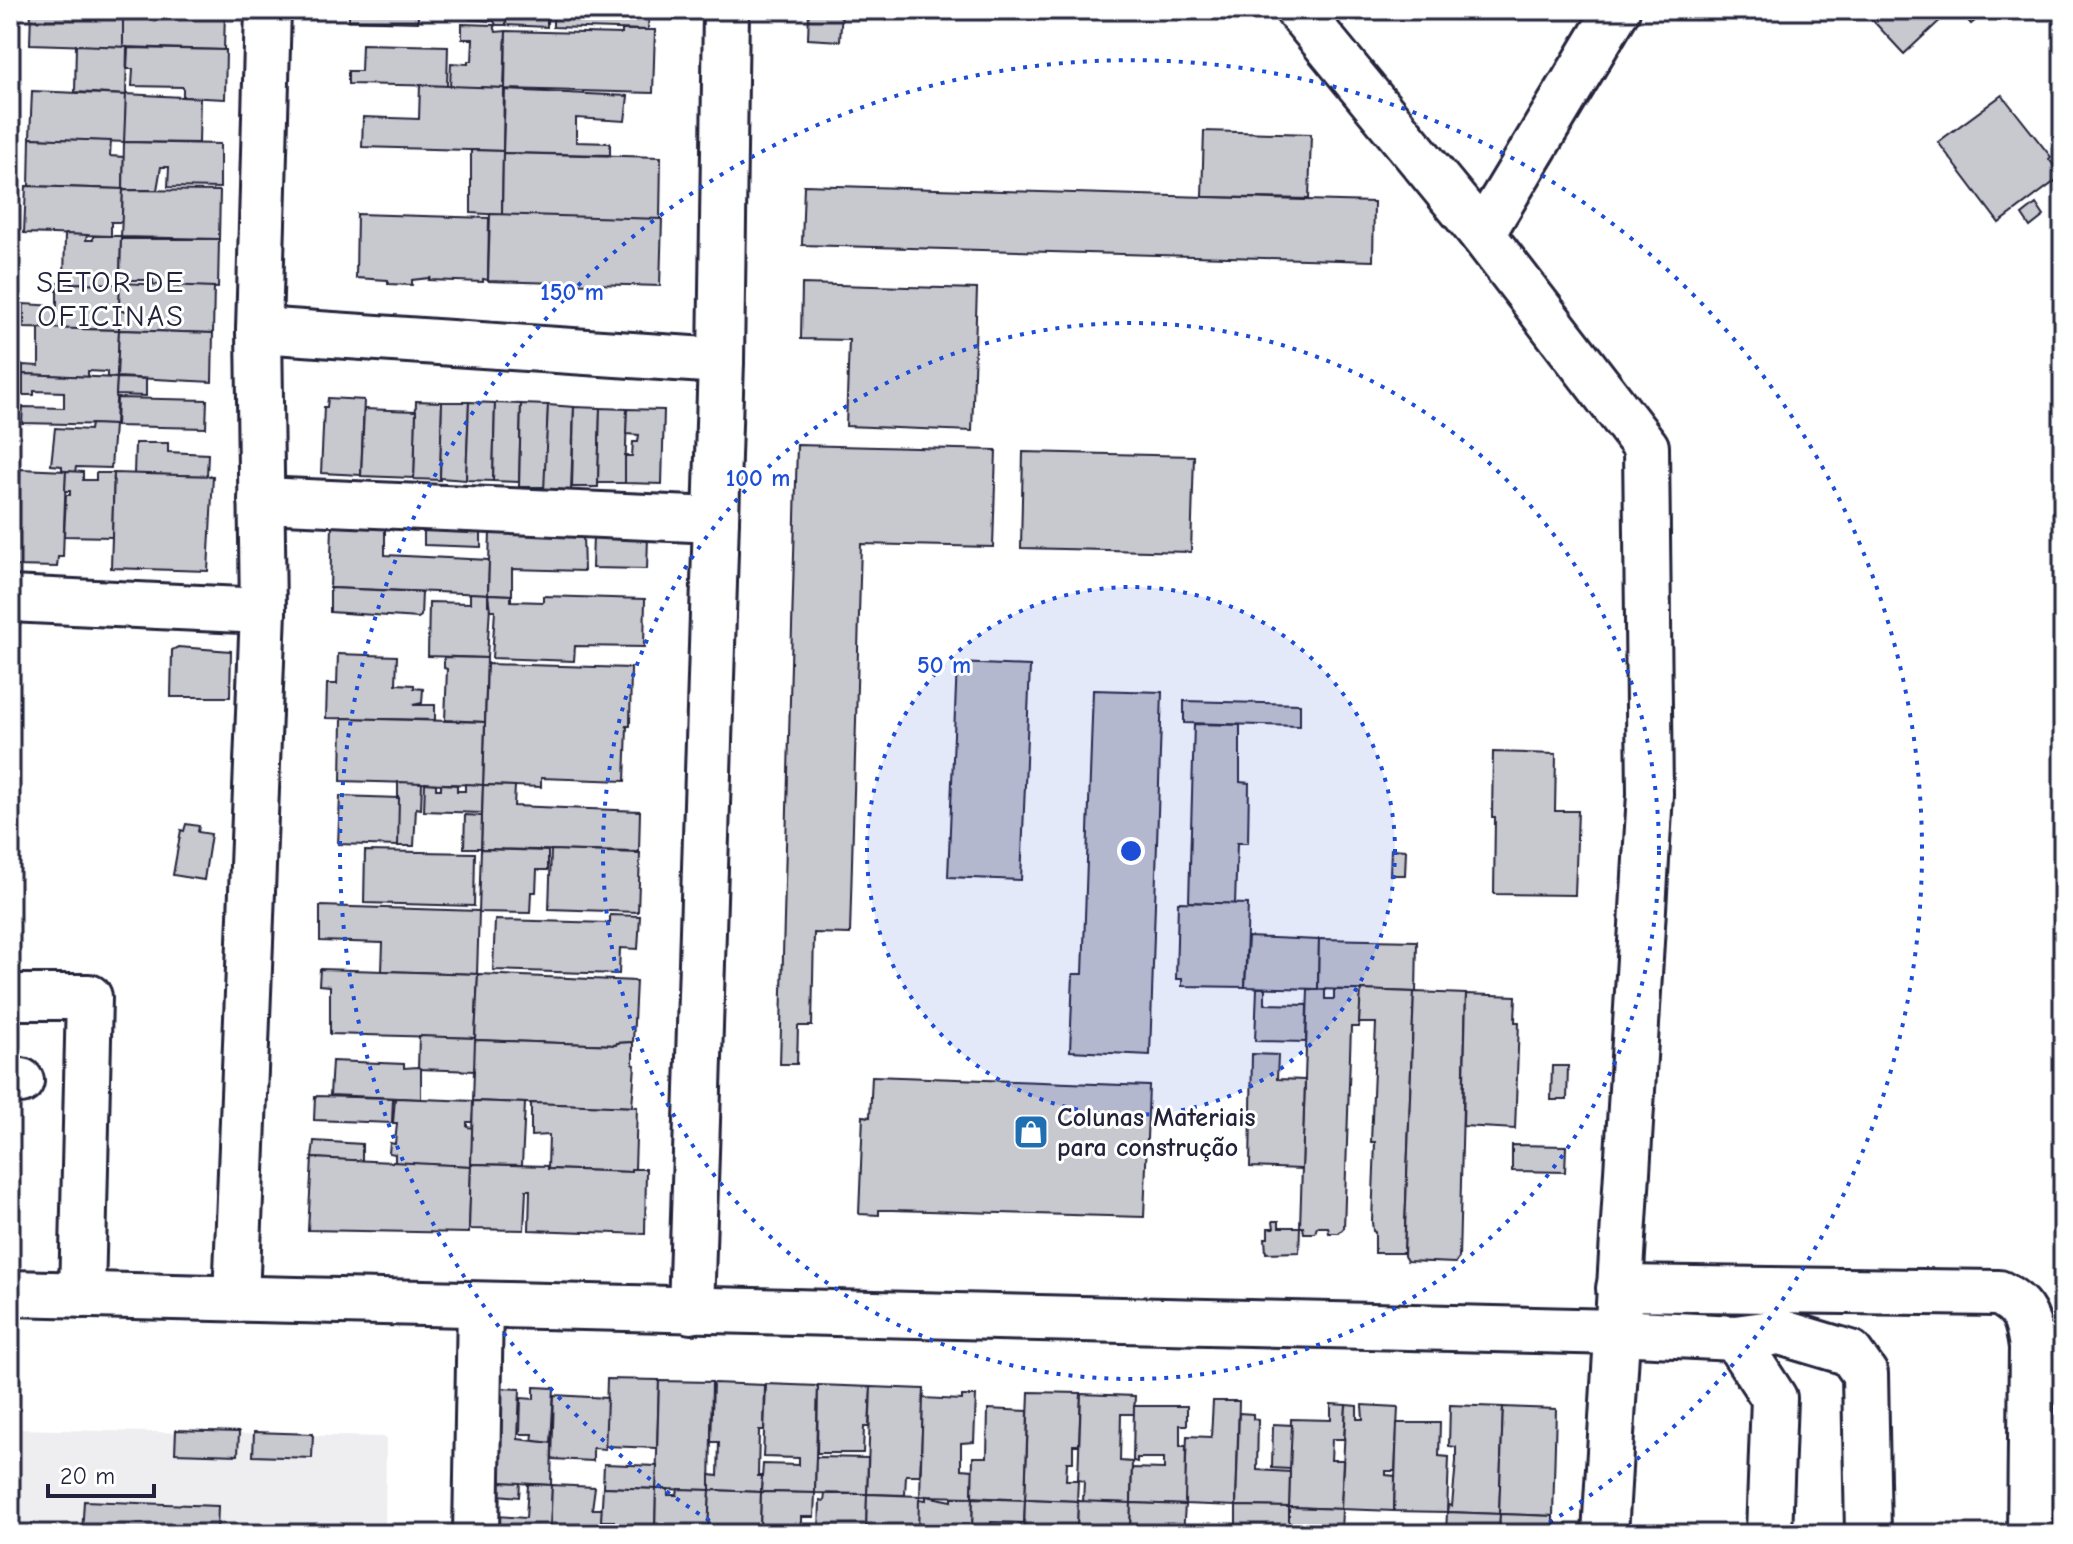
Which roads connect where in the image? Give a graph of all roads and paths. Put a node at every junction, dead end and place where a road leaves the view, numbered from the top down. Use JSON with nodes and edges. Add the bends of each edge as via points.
{"nodes":[{"id":1,"x":268,"y":10,"type":"edge"},
{"id":2,"x":726,"y":10,"type":"edge"},
{"id":3,"x":1298,"y":10,"type":"edge"},
{"id":4,"x":1617,"y":10,"type":"edge"},
{"id":5,"x":1482,"y":234,"type":"junction"},
{"id":6,"x":259,"y":330,"type":"junction"},
{"id":7,"x":721,"y":361,"type":"junction"},
{"id":8,"x":261,"y":500,"type":"junction"},
{"id":9,"x":716,"y":520,"type":"junction"},
{"id":10,"x":10,"y":599,"type":"edge"},
{"id":11,"x":263,"y":611,"type":"junction"},
{"id":12,"x":10,"y":997,"type":"edge"},
{"id":13,"x":1619,"y":1288,"type":"junction"},
{"id":14,"x":10,"y":1293,"type":"edge"},
{"id":15,"x":82,"y":1295,"type":"junction"},
{"id":16,"x":236,"y":1299,"type":"junction"},
{"id":17,"x":480,"y":1305,"type":"junction"},
{"id":18,"x":691,"y":1311,"type":"junction"},
{"id":19,"x":1616,"y":1332,"type":"junction"},
{"id":20,"x":1735,"y":1338,"type":"junction"},
{"id":21,"x":1820,"y":1345,"type":"junction"},
{"id":22,"x":2047,"y":1386,"type":"edge"},
{"id":23,"x":1774,"y":1398,"type":"junction"},
{"id":24,"x":476,"y":1534,"type":"edge"},
{"id":25,"x":1605,"y":1534,"type":"edge"},
{"id":26,"x":1769,"y":1534,"type":"edge"},
{"id":27,"x":1868,"y":1534,"type":"edge"},
{"id":28,"x":2030,"y":1534,"type":"edge"}],
"edges":[{"from":1,"to":6,"type":"street"},
{"from":2,"to":7,"type":"street"},
{"from":3,"to":5,"type":"street"},
{"from":4,"to":5,"type":"street"},
{"from":5,"to":13,"type":"street","via":[[1646,447],[1650,794]]},
{"from":6,"to":7,"type":"street"},
{"from":6,"to":8,"type":"street"},
{"from":7,"to":9,"type":"street"},
{"from":8,"to":9,"type":"street"},
{"from":8,"to":11,"type":"street"},
{"from":9,"to":18,"type":"street"},
{"from":10,"to":11,"type":"street"},
{"from":11,"to":16,"type":"street"},
{"from":12,"to":15,"type":"street","via":[[89,997]]},
{"from":13,"to":19,"type":"street"},
{"from":13,"to":22,"type":"street","via":[[1999,1293],[2028,1318]]},
{"from":14,"to":15,"type":"street"},
{"from":15,"to":16,"type":"street"},
{"from":16,"to":17,"type":"street"},
{"from":17,"to":18,"type":"street"},
{"from":17,"to":24,"type":"street"},
{"from":18,"to":19,"type":"street"},
{"from":19,"to":20,"type":"street"},
{"from":19,"to":25,"type":"street"},
{"from":20,"to":21,"type":"street","via":[[1780,1332]]},
{"from":20,"to":23,"type":"street"},
{"from":21,"to":23,"type":"street","via":[[1796,1365]]},
{"from":21,"to":27,"type":"street","via":[[1850,1353],[1865,1374]]},
{"from":22,"to":28,"type":"street"},
{"from":23,"to":26,"type":"street"}]}
